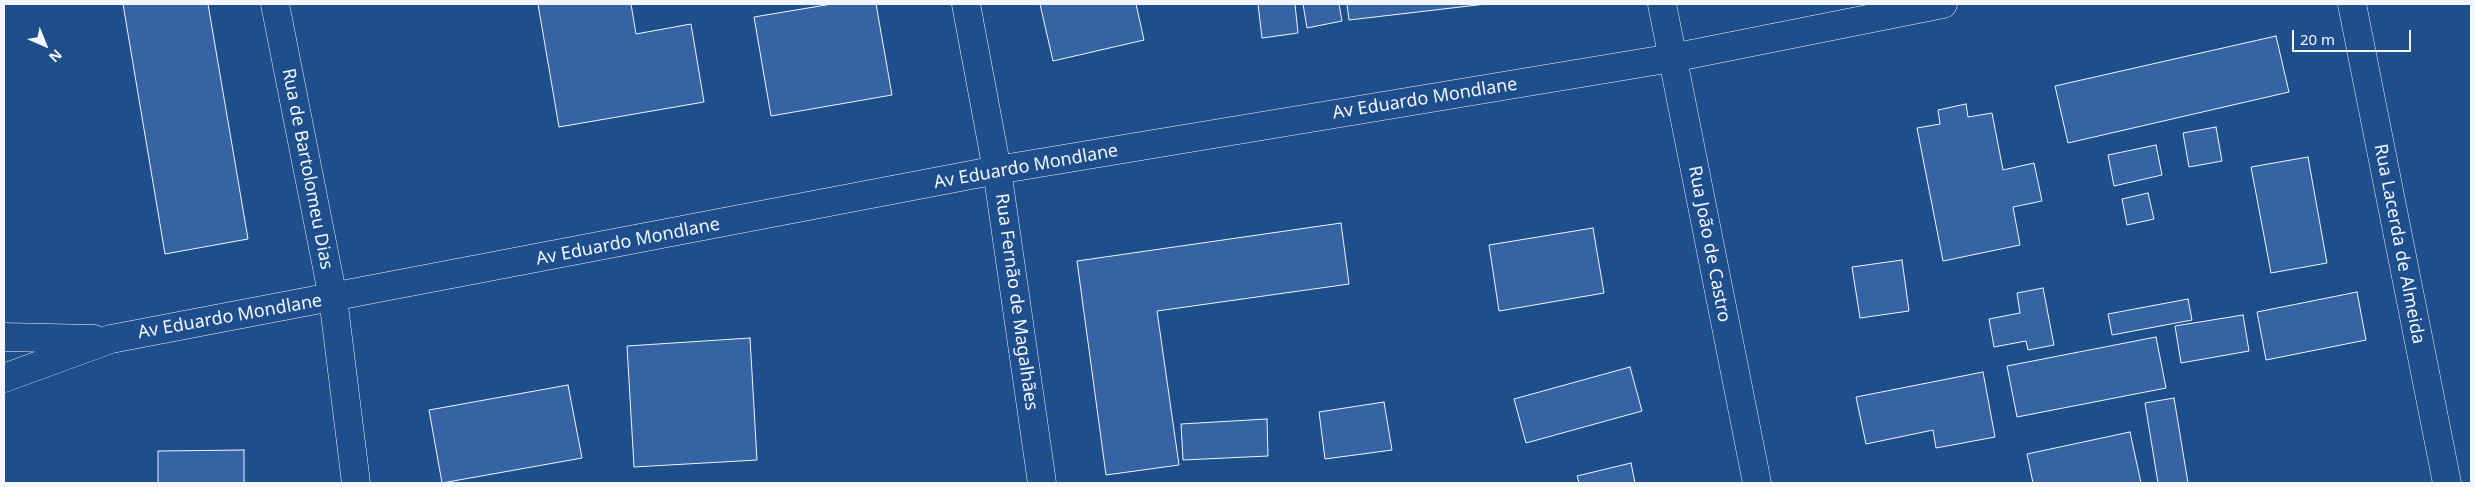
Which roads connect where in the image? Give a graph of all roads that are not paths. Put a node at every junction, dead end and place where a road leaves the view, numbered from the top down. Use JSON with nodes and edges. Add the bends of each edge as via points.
{"nodes":[{"id":1,"x":275,"y":4,"type":"edge"},
{"id":2,"x":966,"y":4,"type":"edge"},
{"id":3,"x":1662,"y":4,"type":"edge"},
{"id":4,"x":1943,"y":4,"type":"edge"},
{"id":5,"x":2352,"y":4,"type":"edge"},
{"id":6,"x":1672,"y":58,"type":"junction"},
{"id":7,"x":997,"y":170,"type":"junction"},
{"id":8,"x":333,"y":298,"type":"junction"},
{"id":9,"x":4,"y":337,"type":"edge"},
{"id":10,"x":111,"y":339,"type":"junction"},
{"id":11,"x":4,"y":378,"type":"edge"},
{"id":12,"x":356,"y":483,"type":"edge"},
{"id":13,"x":1042,"y":483,"type":"edge"},
{"id":14,"x":1757,"y":483,"type":"edge"},
{"id":15,"x":2446,"y":483,"type":"edge"}],
"edges":[{"from":1,"to":8,"type":"street","name":"Rua de Bartolomeu Dias"},
{"from":2,"to":7,"type":"street","name":"Rua Fernão de Magalhães"},
{"from":3,"to":6,"type":"street","name":"Rua João de Castro"},
{"from":4,"to":6,"type":"street","name":"Av Eduardo Mondlane"},
{"from":5,"to":15,"type":"street","name":"Rua Lacerda de Almeida"},
{"from":6,"to":7,"type":"street","name":"Av Eduardo Mondlane"},
{"from":6,"to":14,"type":"street","name":"Rua João de Castro"},
{"from":7,"to":8,"type":"street","name":"Av Eduardo Mondlane"},
{"from":7,"to":13,"type":"street","name":"Rua Fernão de Magalhães"},
{"from":8,"to":10,"type":"street","name":"Av Eduardo Mondlane"},
{"from":8,"to":12,"type":"street","name":"Rua de Bartolomeu Dias"},
{"from":9,"to":10,"type":"street"},
{"from":10,"to":11,"type":"street"}]}
